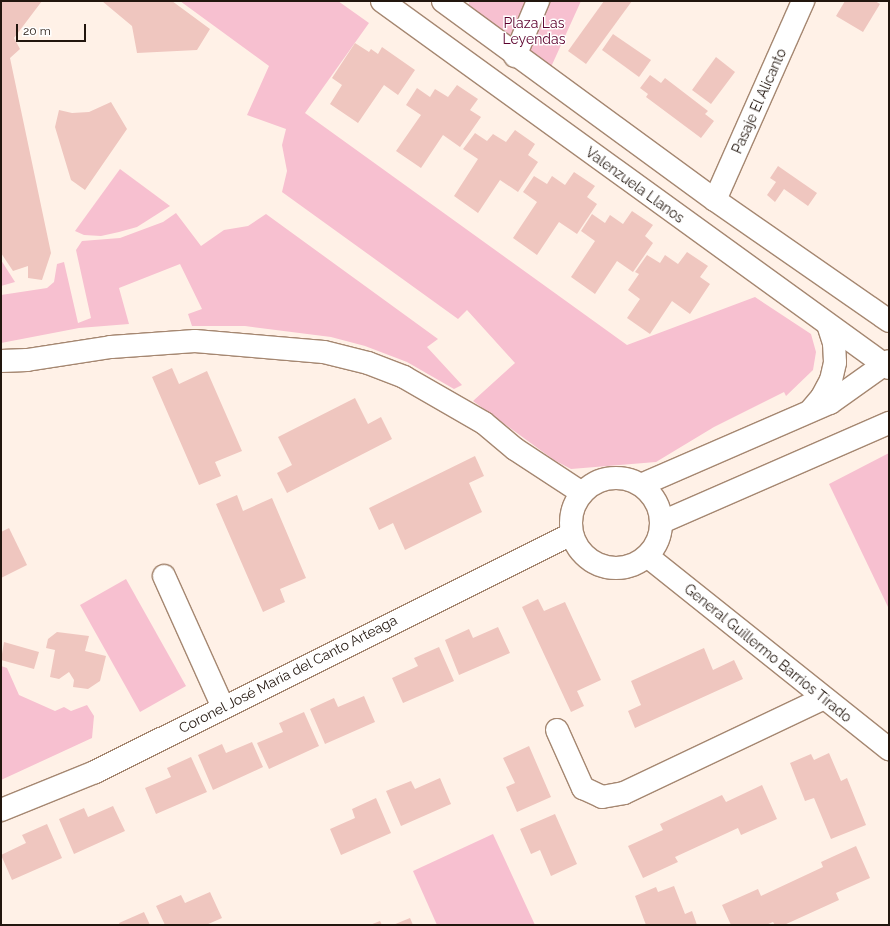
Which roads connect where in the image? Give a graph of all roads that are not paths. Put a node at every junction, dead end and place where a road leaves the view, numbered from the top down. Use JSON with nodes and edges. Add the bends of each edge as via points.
{"nodes":[{"id":1,"x":382,"y":1,"type":"edge"},
{"id":2,"x":538,"y":1,"type":"edge"},
{"id":3,"x":803,"y":1,"type":"edge"},
{"id":4,"x":446,"y":2,"type":"edge"},
{"id":5,"x":515,"y":56,"type":"junction"},
{"id":6,"x":715,"y":200,"type":"junction"},
{"id":7,"x":889,"y":321,"type":"edge"},
{"id":8,"x":828,"y":325,"type":"junction"},
{"id":9,"x":1,"y":361,"type":"edge"},
{"id":10,"x":888,"y":365,"type":"edge"},
{"id":11,"x":810,"y":412,"type":"junction"},
{"id":12,"x":889,"y":422,"type":"edge"},
{"id":13,"x":641,"y":485,"type":"junction"},
{"id":14,"x":582,"y":493,"type":"junction"},
{"id":15,"x":662,"y":522,"type":"junction"},
{"id":16,"x":572,"y":534,"type":"junction"},
{"id":17,"x":647,"y":556,"type":"junction"},
{"id":18,"x":164,"y":576,"type":"dead end"},
{"id":19,"x":824,"y":698,"type":"junction"},
{"id":20,"x":223,"y":707,"type":"junction"},
{"id":21,"x":557,"y":730,"type":"dead end"},
{"id":22,"x":889,"y":749,"type":"edge"},
{"id":23,"x":1,"y":810,"type":"edge"}],
"edges":[{"from":1,"to":8,"type":"main road","name":"Valenzuela Llanos"},
{"from":2,"to":5,"type":"main road"},
{"from":3,"to":6,"type":"main road","name":"Pasaje El Alicanto"},
{"from":4,"to":5,"type":"main road"},
{"from":5,"to":6,"type":"main road"},
{"from":6,"to":7,"type":"main road"},
{"from":8,"to":10,"type":"main road","name":"Valenzuela Llanos"},
{"from":8,"to":11,"type":"main road","via":[[834,343],[835,362],[831,380]]},
{"from":9,"to":14,"type":"main road","via":[[27,360],[111,347],[195,340],[324,352],[368,363],[404,377],[484,423],[515,448]]},
{"from":10,"to":11,"type":"main road","via":[[830,403]]},
{"from":11,"to":13,"type":"main road"},
{"from":12,"to":15,"type":"main road"},
{"from":13,"to":14,"type":"main road","via":[[626,479],[610,478],[595,483]]},
{"from":13,"to":15,"type":"main road","via":[[652,495],[659,508]]},
{"from":14,"to":16,"type":"main road","via":[[571,519]]},
{"from":15,"to":17,"type":"main road","via":[[658,541]]},
{"from":16,"to":17,"type":"main road","via":[[589,560],[603,566],[619,568],[634,565]]},
{"from":16,"to":20,"type":"main road","name":"Coronel José María del Canto Arteaga"},
{"from":17,"to":19,"type":"main road","name":"General Guillermo Barrios Tirado"},
{"from":18,"to":20,"type":"main road"},
{"from":19,"to":21,"type":"main road","via":[[624,793],[602,797],[583,788]]},
{"from":19,"to":22,"type":"main road","name":"General Guillermo Barrios Tirado"},
{"from":20,"to":23,"type":"main road","name":"Coronel José María del Canto Arteaga","via":[[95,772]]}]}
